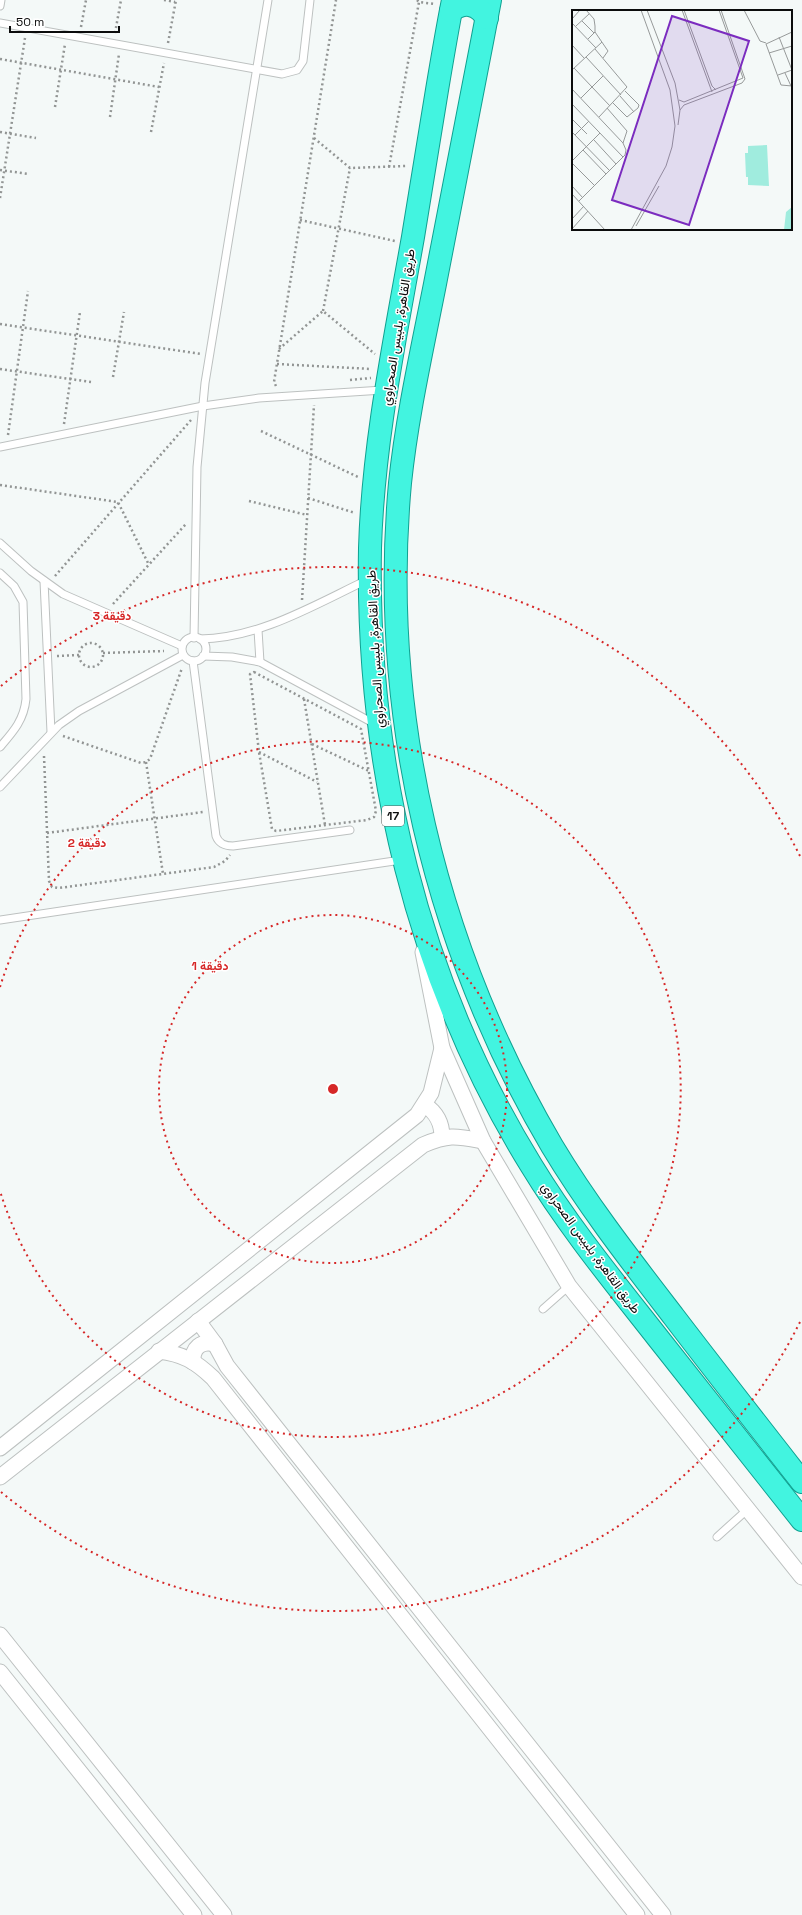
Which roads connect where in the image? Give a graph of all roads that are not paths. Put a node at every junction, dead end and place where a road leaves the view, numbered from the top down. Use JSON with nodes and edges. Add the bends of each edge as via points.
{"nodes":[{"id":1,"x":1,"y":0,"type":"edge"},
{"id":2,"x":268,"y":0,"type":"edge"},
{"id":3,"x":310,"y":0,"type":"edge"},
{"id":4,"x":0,"y":6,"type":"edge"},
{"id":5,"x":452,"y":6,"type":"edge"},
{"id":6,"x":488,"y":9,"type":"edge"},
{"id":7,"x":0,"y":23,"type":"edge"},
{"id":8,"x":257,"y":70,"type":"junction"},
{"id":9,"x":386,"y":390,"type":"junction"},
{"id":10,"x":202,"y":406,"type":"junction"},
{"id":11,"x":3,"y":446,"type":"edge"},
{"id":12,"x":0,"y":543,"type":"edge"},
{"id":13,"x":0,"y":573,"type":"edge"},
{"id":14,"x":371,"y":578,"type":"junction"},
{"id":15,"x":46,"y":583,"type":"junction"},
{"id":16,"x":258,"y":630,"type":"junction"},
{"id":17,"x":197,"y":638,"type":"junction"},
{"id":18,"x":183,"y":652,"type":"junction"},
{"id":19,"x":203,"y":656,"type":"junction"},
{"id":20,"x":193,"y":661,"type":"junction"},
{"id":21,"x":260,"y":662,"type":"junction"},
{"id":22,"x":379,"y":726,"type":"junction"},
{"id":23,"x":51,"y":732,"type":"junction"},
{"id":24,"x":0,"y":747,"type":"edge"},
{"id":25,"x":0,"y":787,"type":"edge"},
{"id":26,"x":350,"y":830,"type":"dead end"},
{"id":27,"x":404,"y":860,"type":"junction"},
{"id":28,"x":414,"y":902,"type":"junction"},
{"id":29,"x":0,"y":920,"type":"edge"},
{"id":30,"x":442,"y":1048,"type":"junction"},
{"id":31,"x":425,"y":1104,"type":"junction"},
{"id":32,"x":442,"y":1137,"type":"junction"},
{"id":33,"x":483,"y":1141,"type":"junction"},
{"id":34,"x":569,"y":1286,"type":"junction"},
{"id":35,"x":543,"y":1309,"type":"dead end"},
{"id":36,"x":198,"y":1321,"type":"junction"},
{"id":37,"x":214,"y":1344,"type":"junction"},
{"id":38,"x":159,"y":1351,"type":"junction"},
{"id":39,"x":193,"y":1362,"type":"junction"},
{"id":40,"x":28,"y":1425,"type":"junction"},
{"id":41,"x":44,"y":1442,"type":"junction"},
{"id":42,"x":1,"y":1447,"type":"edge"},
{"id":43,"x":19,"y":1462,"type":"junction"},
{"id":44,"x":0,"y":1477,"type":"edge"},
{"id":45,"x":802,"y":1482,"type":"edge"},
{"id":46,"x":748,"y":1509,"type":"junction"},
{"id":47,"x":802,"y":1520,"type":"edge"},
{"id":48,"x":717,"y":1537,"type":"dead end"},
{"id":49,"x":802,"y":1577,"type":"edge"},
{"id":50,"x":0,"y":1635,"type":"edge"},
{"id":51,"x":0,"y":1672,"type":"edge"},
{"id":52,"x":194,"y":1915,"type":"edge"},
{"id":53,"x":224,"y":1915,"type":"edge"},
{"id":54,"x":637,"y":1915,"type":"edge"},
{"id":55,"x":663,"y":1915,"type":"edge"}],
"edges":[{"from":1,"to":4,"type":"lane"},
{"from":2,"to":8,"type":"lane"},
{"from":3,"to":8,"type":"lane","via":[[303,61],[297,70],[288,74]]},
{"from":5,"to":6,"type":"highway","via":[[466,4],[482,10]]},
{"from":5,"to":9,"type":"highway","name":"طريق القاهرة, بلبيس الصحراوي","number":"17"},
{"from":6,"to":45,"type":"highway","name":"طريق القاهرة, بلبيس الصحراوي","number":"17","via":[[414,390],[401,479],[396,543],[400,683],[423,822],[462,957],[519,1086],[553,1147],[632,1263]]},
{"from":7,"to":8,"type":"lane"},
{"from":8,"to":10,"type":"lane"},
{"from":9,"to":10,"type":"lane","via":[[259,398]]},
{"from":9,"to":14,"type":"highway","name":"طريق القاهرة, بلبيس الصحراوي","number":"17","via":[[372,518]]},
{"from":10,"to":11,"type":"lane"},
{"from":10,"to":17,"type":"lane","via":[[196,513]]},
{"from":12,"to":15,"type":"lane"},
{"from":13,"to":24,"type":"lane","via":[[14,586],[23,602],[26,699],[20,722]]},
{"from":14,"to":16,"type":"lane"},
{"from":14,"to":22,"type":"highway","name":"طريق القاهرة, بلبيس الصحراوي","number":"17","via":[[375,690]]},
{"from":15,"to":18,"type":"lane","via":[[63,594],[106,612]]},
{"from":15,"to":23,"type":"lane"},
{"from":16,"to":17,"type":"lane","via":[[229,638]]},
{"from":16,"to":21,"type":"lane"},
{"from":17,"to":18,"type":"lane","via":[[185,642]]},
{"from":17,"to":19,"type":"lane","via":[[206,650]]},
{"from":18,"to":20,"type":"lane"},
{"from":18,"to":23,"type":"lane","via":[[79,711]]},
{"from":19,"to":20,"type":"lane"},
{"from":19,"to":21,"type":"lane","via":[[232,657]]},
{"from":20,"to":26,"type":"lane","via":[[217,840],[224,845],[233,846]]},
{"from":21,"to":22,"type":"lane"},
{"from":22,"to":27,"type":"highway","name":"طريق القاهرة, بلبيس الصحراوي","number":"17","via":[[383,761]]},
{"from":23,"to":25,"type":"lane"},
{"from":27,"to":28,"type":"highway","name":"طريق القاهرة, بلبيس الصحراوي","number":"17"},
{"from":27,"to":29,"type":"lane"},
{"from":28,"to":30,"type":"street"},
{"from":28,"to":47,"type":"highway","name":"طريق القاهرة, بلبيس الصحراوي","number":"17","via":[[437,971],[464,1037],[495,1102],[531,1165],[570,1225],[605,1271]]},
{"from":30,"to":31,"type":"street","via":[[431,1093]]},
{"from":30,"to":33,"type":"street"},
{"from":31,"to":32,"type":"street","via":[[438,1118]]},
{"from":31,"to":40,"type":"street","via":[[417,1115]]},
{"from":32,"to":33,"type":"street","via":[[454,1136]]},
{"from":32,"to":36,"type":"street","via":[[423,1145]]},
{"from":33,"to":34,"type":"street"},
{"from":34,"to":35,"type":"lane"},
{"from":34,"to":46,"type":"street"},
{"from":36,"to":37,"type":"street"},
{"from":36,"to":38,"type":"street"},
{"from":37,"to":39,"type":"street","via":[[203,1343],[198,1346],[194,1350]]},
{"from":37,"to":55,"type":"street","via":[[232,1372]]},
{"from":38,"to":39,"type":"street","via":[[184,1356]]},
{"from":38,"to":41,"type":"street"},
{"from":39,"to":54,"type":"street","via":[[213,1378]]},
{"from":40,"to":41,"type":"street","via":[[32,1439]]},
{"from":40,"to":42,"type":"street"},
{"from":41,"to":43,"type":"street"},
{"from":42,"to":43,"type":"street","via":[[12,1449]]},
{"from":43,"to":44,"type":"street"},
{"from":46,"to":48,"type":"lane"},
{"from":46,"to":49,"type":"street"},
{"from":50,"to":53,"type":"street"},
{"from":51,"to":52,"type":"street"}]}
